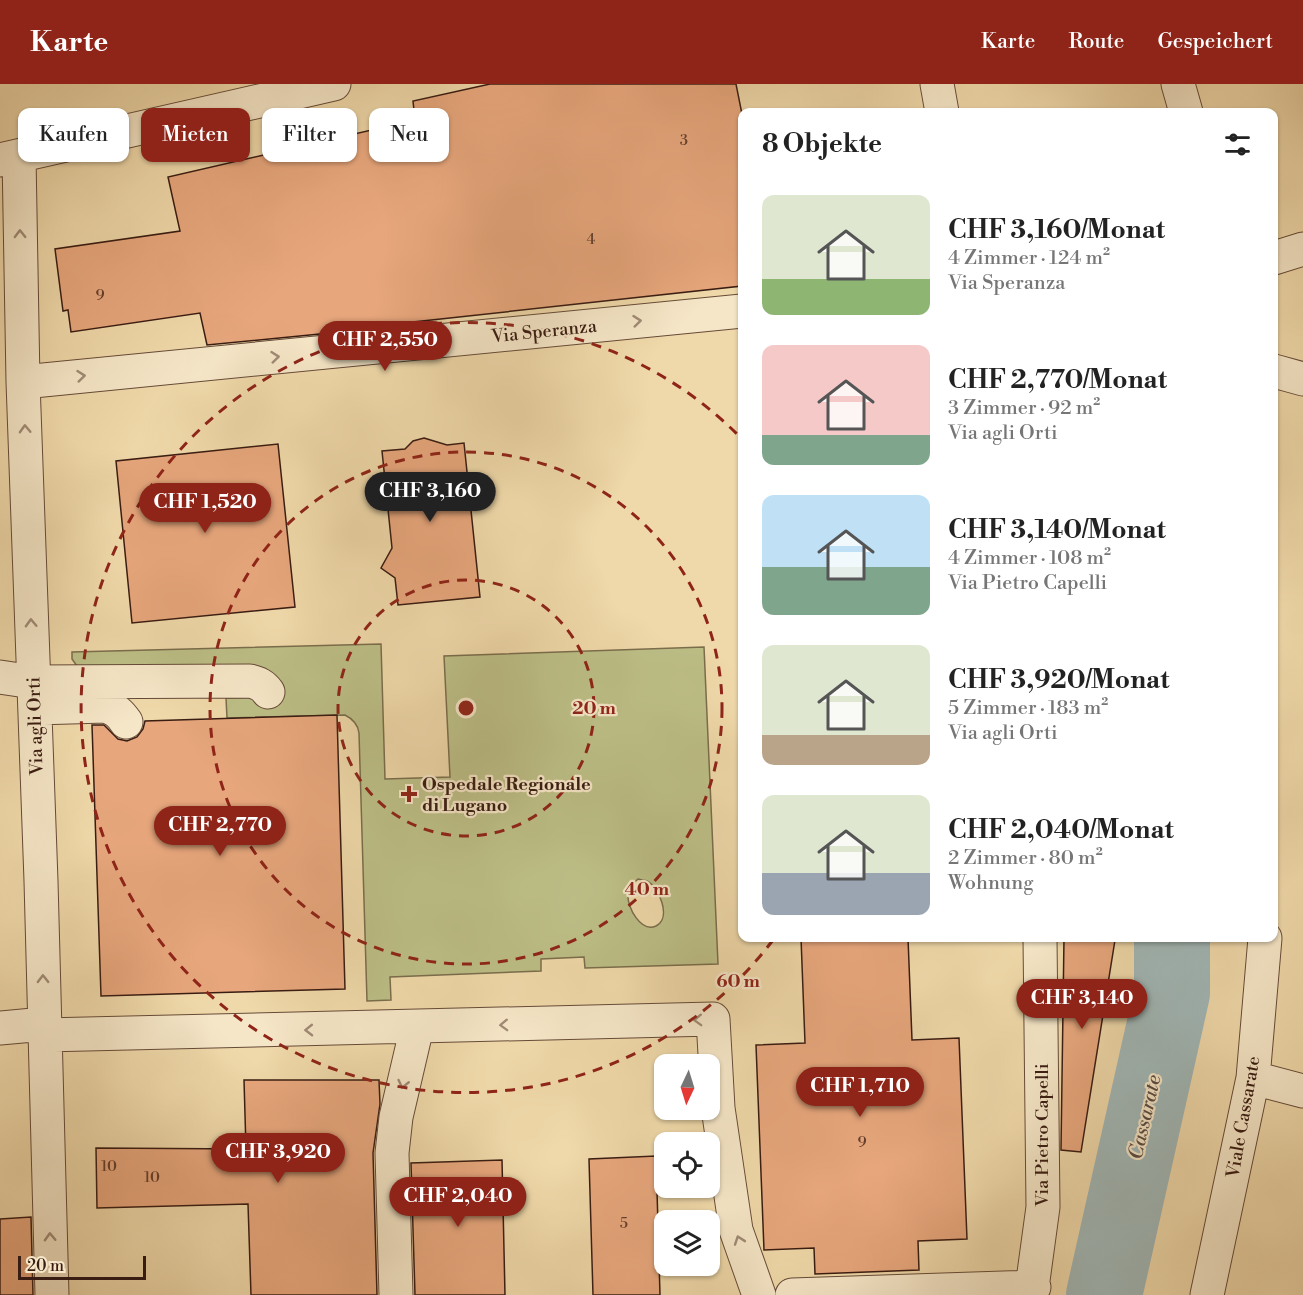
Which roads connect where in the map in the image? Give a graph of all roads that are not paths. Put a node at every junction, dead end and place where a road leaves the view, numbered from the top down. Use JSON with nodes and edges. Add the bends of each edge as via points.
{"nodes":[{"id":1,"x":334,"y":84,"type":"edge"},
{"id":2,"x":937,"y":84,"type":"edge"},
{"id":3,"x":1178,"y":84,"type":"edge"},
{"id":4,"x":941,"y":108,"type":"edge"},
{"id":5,"x":1185,"y":108,"type":"edge"},
{"id":6,"x":9,"y":158,"type":"edge"},
{"id":7,"x":1303,"y":249,"type":"edge"},
{"id":8,"x":1278,"y":257,"type":"edge"},
{"id":9,"x":738,"y":311,"type":"edge"},
{"id":10,"x":1278,"y":372,"type":"edge"},
{"id":11,"x":1303,"y":380,"type":"edge"},
{"id":12,"x":23,"y":382,"type":"junction"},
{"id":13,"x":0,"y":677,"type":"edge"},
{"id":14,"x":268,"y":692,"type":"dead end"},
{"id":15,"x":34,"y":695,"type":"junction"},
{"id":16,"x":126,"y":722,"type":"dead end"},
{"id":17,"x":1040,"y":942,"type":"edge"},
{"id":18,"x":1265,"y":942,"type":"edge"},
{"id":19,"x":417,"y":1027,"type":"junction"},
{"id":20,"x":0,"y":1028,"type":"edge"},
{"id":21,"x":44,"y":1030,"type":"junction"},
{"id":22,"x":1253,"y":1078,"type":"junction"},
{"id":23,"x":1303,"y":1091,"type":"edge"},
{"id":24,"x":1033,"y":1291,"type":"edge"},
{"id":25,"x":52,"y":1295,"type":"edge"},
{"id":26,"x":396,"y":1295,"type":"edge"},
{"id":27,"x":759,"y":1295,"type":"edge"},
{"id":28,"x":792,"y":1295,"type":"edge"},
{"id":29,"x":1207,"y":1295,"type":"edge"}],
"edges":[{"from":1,"to":6,"type":"street"},
{"from":2,"to":4,"type":"street"},
{"from":3,"to":5,"type":"street"},
{"from":12,"to":6,"type":"street","name":"Via agli Orti","one_way":true},
{"from":7,"to":8,"type":"street"},
{"from":12,"to":9,"type":"street","name":"Via Speranza","one_way":true},
{"from":10,"to":11,"type":"street"},
{"from":15,"to":12,"type":"street","name":"Via agli Orti","one_way":true},
{"from":13,"to":15,"type":"street"},
{"from":14,"to":15,"type":"street","via":[[250,681]]},
{"from":15,"to":16,"type":"street","via":[[113,708]]},
{"from":21,"to":15,"type":"street","name":"Via agli Orti","one_way":true},
{"from":17,"to":24,"type":"street","name":"Via Pietro Capelli","via":[[1043,1207]]},
{"from":18,"to":22,"type":"street","name":"Viale Cassarate"},
{"from":19,"to":21,"type":"street","one_way":true},
{"from":19,"to":26,"type":"street","one_way":true,"via":[[396,1117],[392,1153]]},
{"from":27,"to":19,"type":"street","one_way":true,"via":[[736,1230],[718,1108],[713,1019]]},
{"from":20,"to":21,"type":"street"},
{"from":25,"to":21,"type":"street","name":"Via agli Orti","one_way":true},
{"from":22,"to":23,"type":"street"},
{"from":22,"to":29,"type":"street","name":"Viale Cassarate"},
{"from":24,"to":28,"type":"street"}]}
